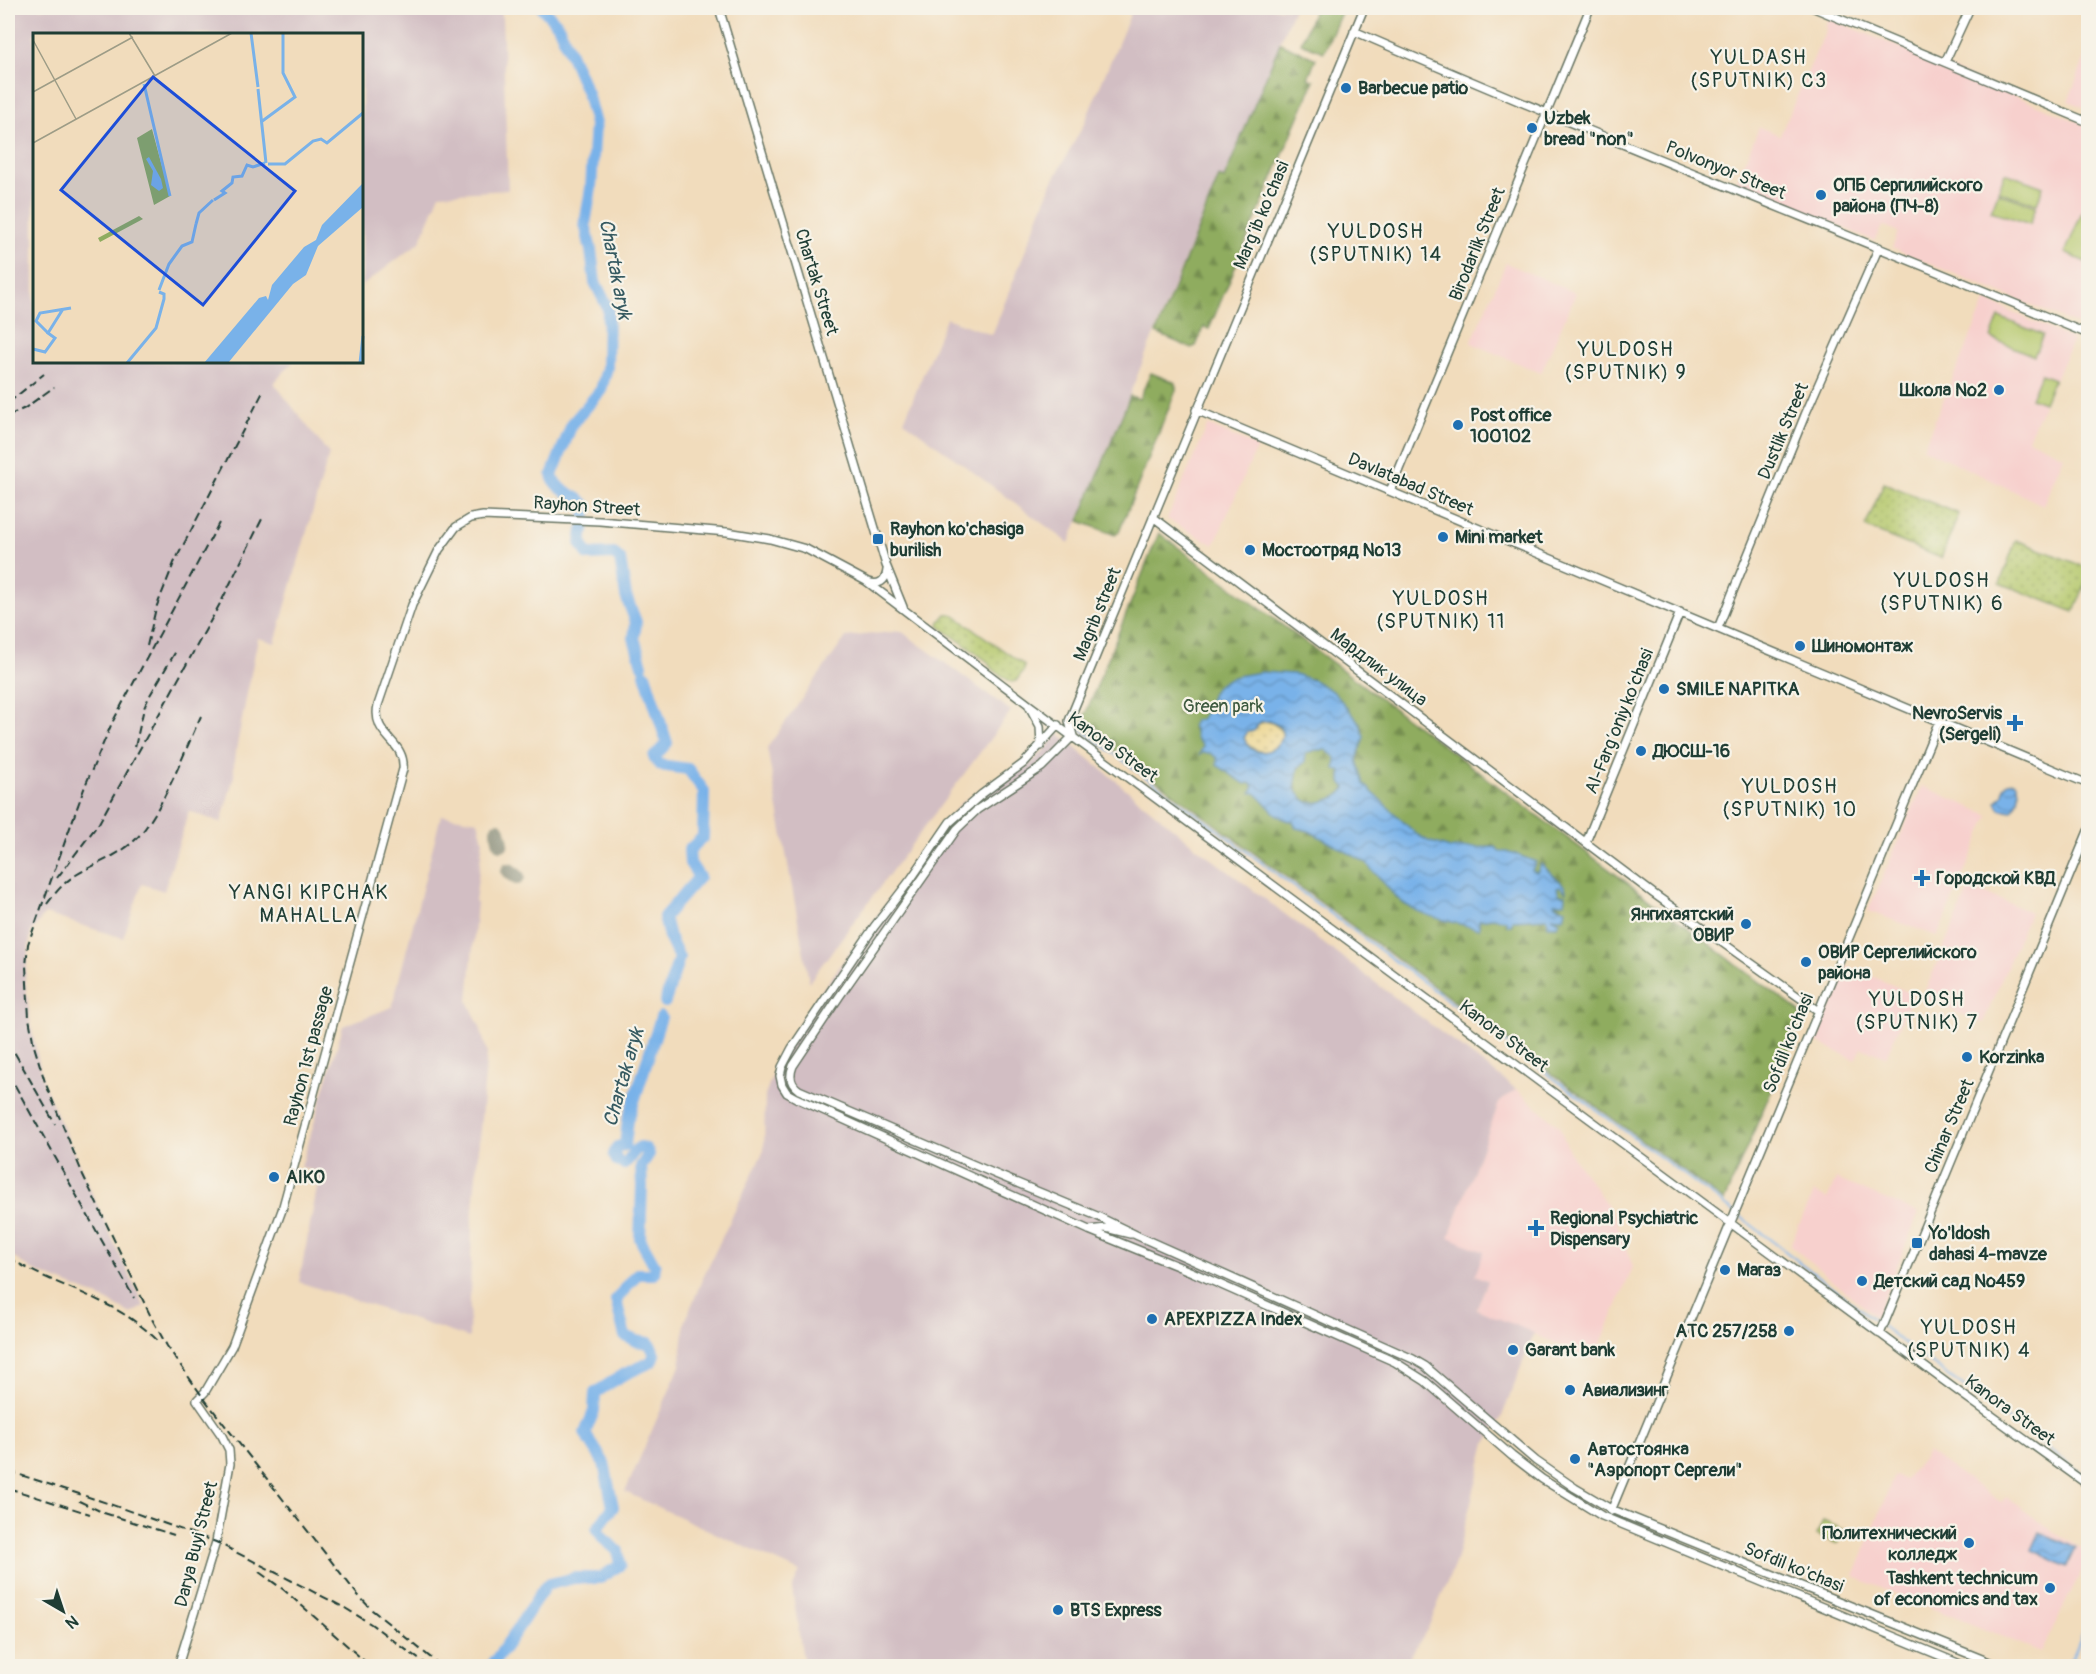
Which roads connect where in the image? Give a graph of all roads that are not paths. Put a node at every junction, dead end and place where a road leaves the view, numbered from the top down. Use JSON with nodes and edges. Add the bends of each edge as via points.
{"nodes":[{"id":1,"x":719,"y":8,"type":"edge"},
{"id":2,"x":1364,"y":8,"type":"edge"},
{"id":3,"x":1590,"y":8,"type":"edge"},
{"id":4,"x":1814,"y":8,"type":"edge"},
{"id":5,"x":1970,"y":8,"type":"edge"},
{"id":6,"x":1354,"y":31,"type":"junction"},
{"id":7,"x":1948,"y":63,"type":"junction"},
{"id":8,"x":1547,"y":112,"type":"junction"},
{"id":9,"x":2088,"y":122,"type":"edge"},
{"id":10,"x":1879,"y":247,"type":"junction"},
{"id":11,"x":2088,"y":334,"type":"edge"},
{"id":12,"x":1196,"y":410,"type":"junction"},
{"id":13,"x":1390,"y":491,"type":"junction"},
{"id":14,"x":1154,"y":517,"type":"junction"},
{"id":15,"x":886,"y":565,"type":"junction"},
{"id":16,"x":866,"y":581,"type":"junction"},
{"id":17,"x":904,"y":609,"type":"junction"},
{"id":18,"x":1680,"y":612,"type":"junction"},
{"id":19,"x":1718,"y":628,"type":"junction"},
{"id":20,"x":1028,"y":704,"type":"junction"},
{"id":21,"x":376,"y":714,"type":"joint"},
{"id":22,"x":1069,"y":721,"type":"junction"},
{"id":23,"x":1939,"y":721,"type":"junction"},
{"id":24,"x":1058,"y":725,"type":"junction"},
{"id":25,"x":1073,"y":735,"type":"junction"},
{"id":26,"x":1041,"y":746,"type":"junction"},
{"id":27,"x":2088,"y":784,"type":"edge"},
{"id":28,"x":2088,"y":831,"type":"edge"},
{"id":29,"x":1586,"y":842,"type":"junction"},
{"id":30,"x":1817,"y":1010,"type":"junction"},
{"id":31,"x":1734,"y":1216,"type":"junction"},
{"id":32,"x":1089,"y":1230,"type":"junction"},
{"id":33,"x":1138,"y":1236,"type":"junction"},
{"id":34,"x":1882,"y":1328,"type":"junction"},
{"id":35,"x":197,"y":1401,"type":"joint"},
{"id":36,"x":2088,"y":1485,"type":"edge"},
{"id":37,"x":1611,"y":1509,"type":"junction"},
{"id":38,"x":1605,"y":1518,"type":"junction"},
{"id":39,"x":1857,"y":1609,"type":"junction"},
{"id":40,"x":1853,"y":1620,"type":"junction"},
{"id":41,"x":178,"y":1666,"type":"edge"},
{"id":42,"x":1965,"y":1666,"type":"edge"},
{"id":43,"x":1999,"y":1666,"type":"edge"}],
"edges":[{"from":1,"to":15,"type":"street","name":"Chartak Street"},
{"from":2,"to":6,"type":"street","name":"Marg‘ib ko‘chasi"},
{"from":3,"to":8,"type":"street","name":"Birodarlik Street"},
{"from":4,"to":7,"type":"street"},
{"from":5,"to":7,"type":"street"},
{"from":6,"to":8,"type":"street","name":"Polvonyor Street"},
{"from":6,"to":12,"type":"street","name":"Marg‘ib ko‘chasi"},
{"from":7,"to":9,"type":"street"},
{"from":8,"to":10,"type":"street","name":"Polvonyor Street"},
{"from":8,"to":13,"type":"street","name":"Birodarlik Street"},
{"from":10,"to":11,"type":"street","name":"Polvonyor Street"},
{"from":10,"to":19,"type":"street","name":"Dustlik Street"},
{"from":12,"to":13,"type":"street","name":"Davlatabad Street"},
{"from":12,"to":14,"type":"street","name":"Marg‘ib ko‘chasi"},
{"from":13,"to":18,"type":"street","name":"Davlatabad Street"},
{"from":14,"to":22,"type":"street","name":"Magrib street"},
{"from":14,"to":29,"type":"street","name":"Мардлик улица"},
{"from":15,"to":16,"type":"street","via":[[882,581]]},
{"from":15,"to":17,"type":"street","name":"Chartak Street"},
{"from":16,"to":17,"type":"street","name":"Rayhon Street"},
{"from":16,"to":21,"type":"street","name":"Rayhon Street","via":[[812,552],[770,539],[727,532],[579,519],[489,515],[471,518],[456,527],[439,549],[412,605]]},
{"from":17,"to":20,"type":"street","name":"Kanora Street"},
{"from":18,"to":19,"type":"street","name":"Davlatabad Street"},
{"from":18,"to":29,"type":"street","name":"Al-Farg‘oniy ko‘chasi"},
{"from":19,"to":23,"type":"street"},
{"from":20,"to":24,"type":"street","name":"Kanora Street"},
{"from":20,"to":26,"type":"street","via":[[1040,726]]},
{"from":21,"to":35,"type":"street","name":"Rayhon 1st passage","via":[[381,731],[401,754],[402,774],[282,1210],[239,1329],[220,1369]]},
{"from":22,"to":24,"type":"street"},
{"from":22,"to":25,"type":"street"},
{"from":23,"to":27,"type":"street"},
{"from":23,"to":30,"type":"street","name":"Sofdil ko'chasi"},
{"from":24,"to":25,"type":"street","name":"Kanora Street"},
{"from":24,"to":26,"type":"street"},
{"from":25,"to":31,"type":"street","name":"Kanora Street"},
{"from":25,"to":33,"type":"street","via":[[1042,767],[978,809],[957,829],[832,1006],[793,1066],[791,1077],[799,1090]]},
{"from":26,"to":32,"type":"street","via":[[950,822],[792,1048],[780,1078],[793,1097]]},
{"from":28,"to":34,"type":"street","name":"Chinar Street"},
{"from":29,"to":30,"type":"street","name":"Мардлик улица"},
{"from":30,"to":31,"type":"street","name":"Sofdil ko'chasi"},
{"from":31,"to":34,"type":"street","name":"Kanora Street"},
{"from":31,"to":37,"type":"street","name":"Sofdil ko'chasi"},
{"from":32,"to":33,"type":"street","via":[[1106,1228]]},
{"from":32,"to":38,"type":"street","via":[[1405,1367],[1520,1461]]},
{"from":33,"to":37,"type":"street","via":[[1419,1362],[1536,1461]]},
{"from":34,"to":36,"type":"street","name":"Kanora Street"},
{"from":35,"to":41,"type":"street","name":"Darya Buyi Street","via":[[222,1436],[230,1464],[216,1542]]},
{"from":37,"to":38,"type":"street","name":"Sofdil ko'chasi"},
{"from":37,"to":39,"type":"street","name":"Sofdil ko'chasi"},
{"from":38,"to":40,"type":"street","name":"Sofdil ko'chasi"},
{"from":39,"to":40,"type":"street"},
{"from":39,"to":43,"type":"street","name":"Sofdil ko'chasi"},
{"from":40,"to":42,"type":"street","name":"Sofdil ko'chasi"}]}
